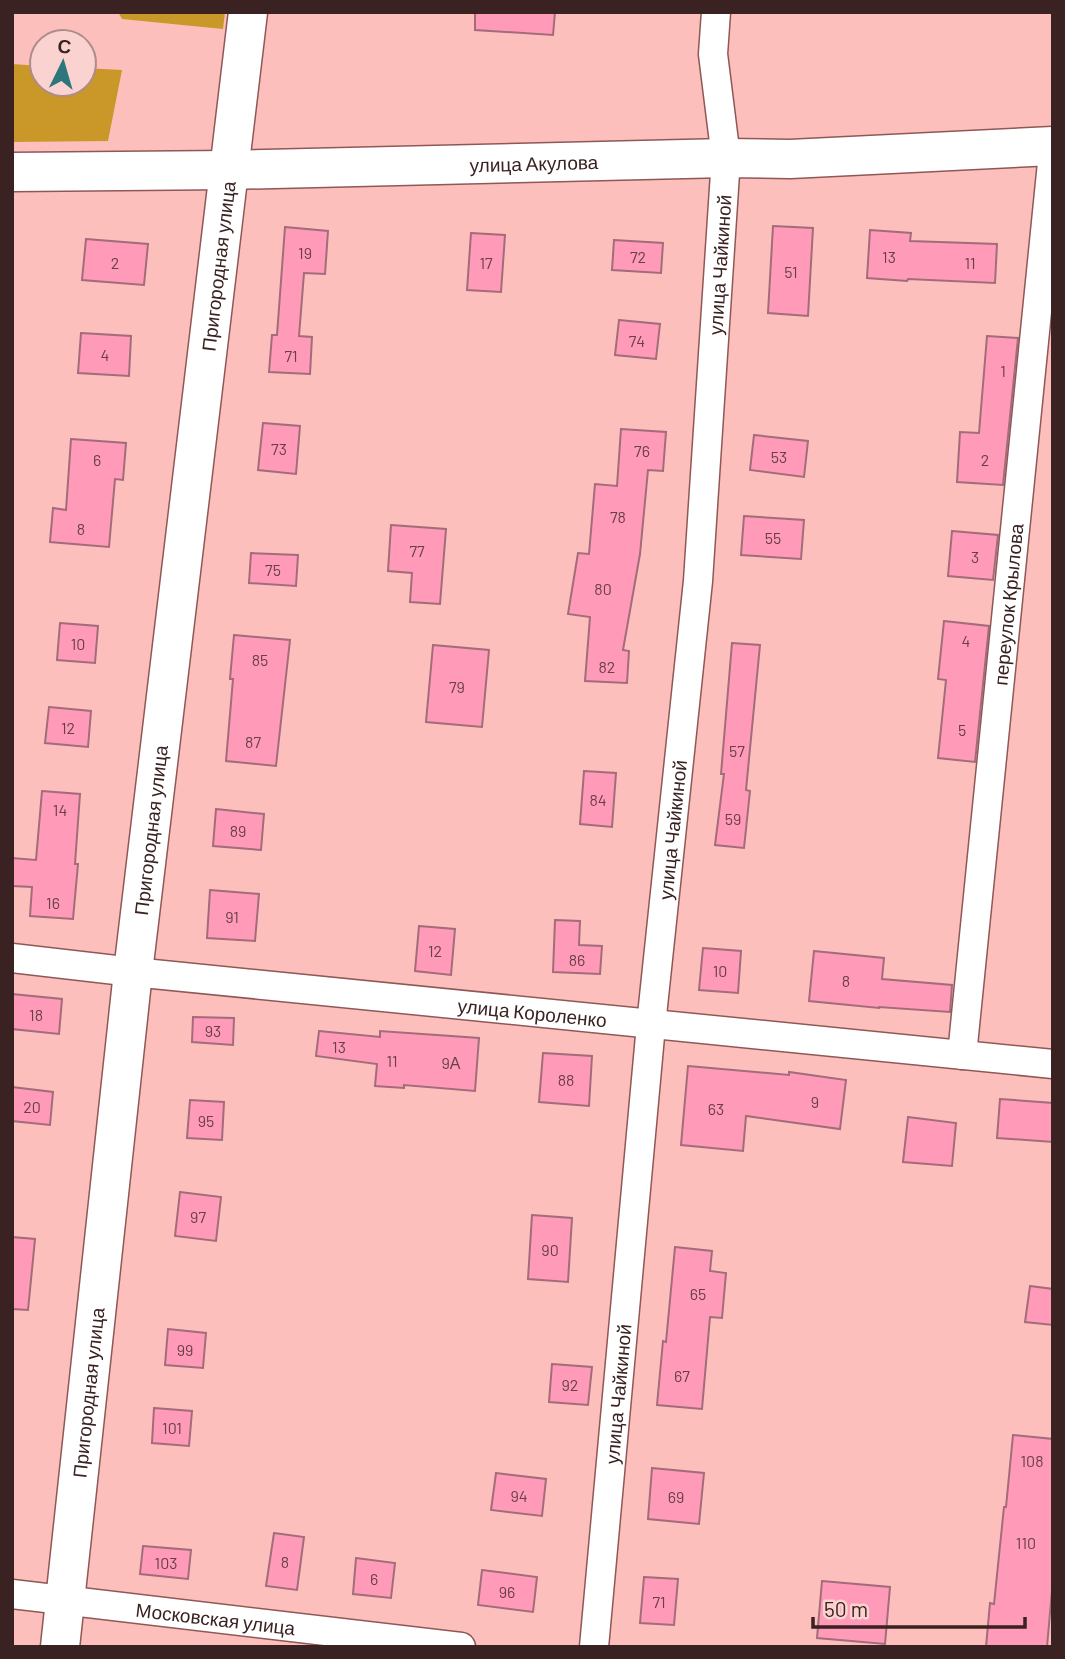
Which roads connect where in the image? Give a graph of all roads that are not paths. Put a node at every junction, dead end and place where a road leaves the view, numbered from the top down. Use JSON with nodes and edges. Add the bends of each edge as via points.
{"nodes":[{"id":1,"x":248,"y":12,"type":"edge"},
{"id":2,"x":716,"y":12,"type":"edge"},
{"id":3,"x":1053,"y":146,"type":"edge"},
{"id":4,"x":1053,"y":153,"type":"edge"},
{"id":5,"x":726,"y":158,"type":"junction"},
{"id":6,"x":228,"y":170,"type":"junction"},
{"id":7,"x":12,"y":172,"type":"edge"},
{"id":8,"x":12,"y":958,"type":"edge"},
{"id":9,"x":133,"y":972,"type":"junction"},
{"id":10,"x":651,"y":1025,"type":"junction"},
{"id":11,"x":962,"y":1055,"type":"junction"},
{"id":12,"x":1053,"y":1064,"type":"edge"},
{"id":13,"x":12,"y":1594,"type":"edge"},
{"id":14,"x":65,"y":1601,"type":"junction"},
{"id":15,"x":60,"y":1647,"type":"edge"},
{"id":16,"x":461,"y":1647,"type":"edge"},
{"id":17,"x":594,"y":1647,"type":"edge"}],
"edges":[{"from":1,"to":6,"type":"main road","name":"Пригородная улица"},
{"from":2,"to":5,"type":"street","name":"улица Чайкиной","via":[[713,54]]},
{"from":3,"to":5,"type":"main road","name":"улица Акулова"},
{"from":4,"to":11,"type":"street","name":"переулок Крылова"},
{"from":5,"to":6,"type":"main road","name":"улица Акулова"},
{"from":5,"to":10,"type":"street","name":"улица Чайкиной","via":[[698,582]]},
{"from":6,"to":7,"type":"main road","name":"улица Акулова"},
{"from":6,"to":9,"type":"main road","name":"Пригородная улица"},
{"from":8,"to":9,"type":"street","name":"улица Короленко"},
{"from":9,"to":10,"type":"street","name":"улица Короленко"},
{"from":9,"to":14,"type":"main road","name":"Пригородная улица"},
{"from":10,"to":11,"type":"street","name":"улица Короленко"},
{"from":10,"to":17,"type":"street","name":"улица Чайкиной"},
{"from":11,"to":12,"type":"street","name":"улица Короленко"},
{"from":13,"to":14,"type":"street","name":"Московская улица"},
{"from":14,"to":15,"type":"main road","name":"Пригородная улица"},
{"from":14,"to":16,"type":"street","name":"Московская улица"}]}
